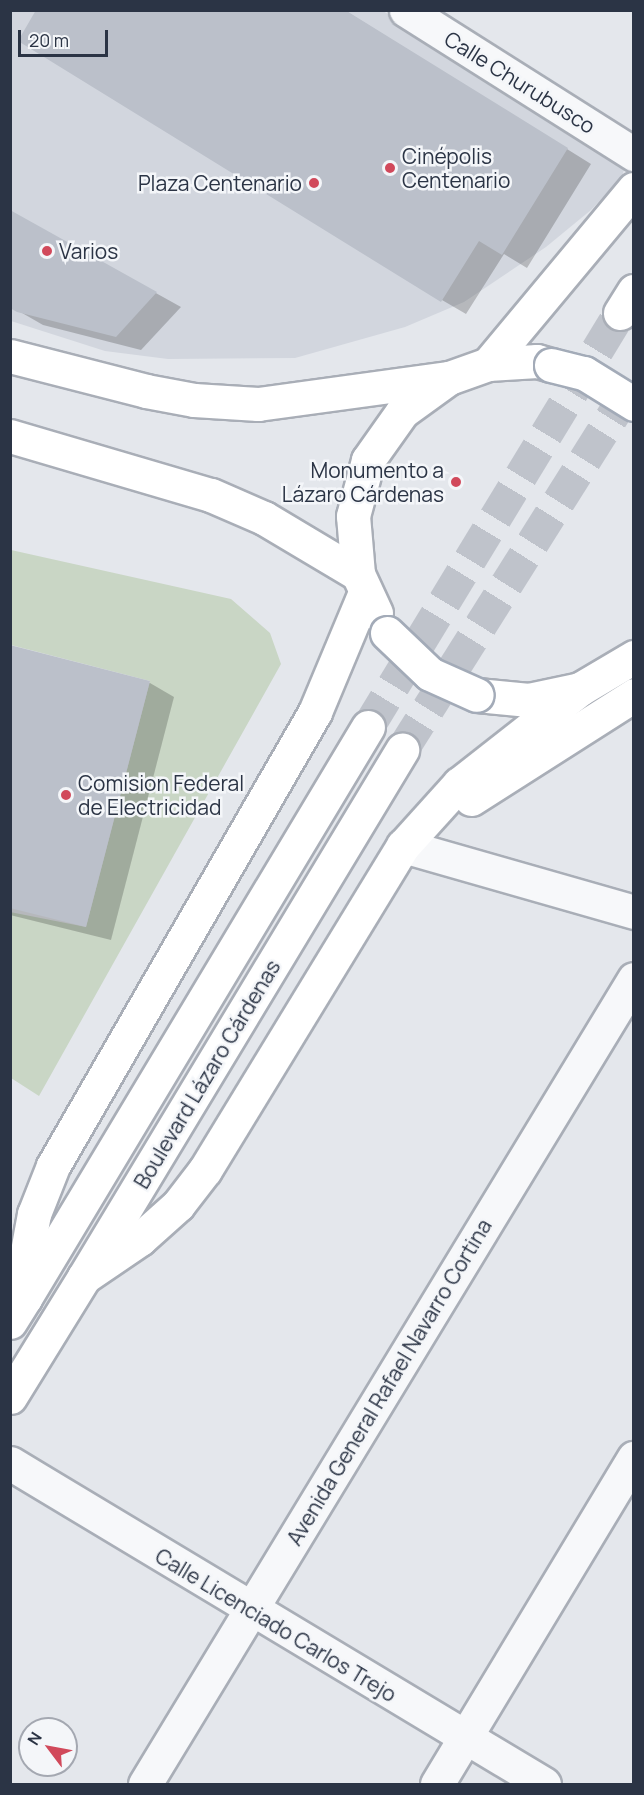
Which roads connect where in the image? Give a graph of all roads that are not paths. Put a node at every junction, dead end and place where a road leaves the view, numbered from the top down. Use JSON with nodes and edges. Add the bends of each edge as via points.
{"nodes":[{"id":1,"x":405,"y":10,"type":"edge"},
{"id":2,"x":633,"y":154,"type":"edge"},
{"id":3,"x":633,"y":189,"type":"edge"},
{"id":4,"x":10,"y":356,"type":"edge"},
{"id":5,"x":488,"y":364,"type":"junction"},
{"id":6,"x":448,"y":378,"type":"junction"},
{"id":7,"x":633,"y":404,"type":"edge"},
{"id":8,"x":10,"y":436,"type":"edge"},
{"id":9,"x":361,"y":584,"type":"junction"},
{"id":10,"x":633,"y":657,"type":"edge"},
{"id":11,"x":633,"y":676,"type":"edge"},
{"id":12,"x":589,"y":686,"type":"junction"},
{"id":13,"x":633,"y":695,"type":"edge"},
{"id":14,"x":368,"y":727,"type":"tunnel mouth"},
{"id":15,"x":402,"y":750,"type":"tunnel mouth"},
{"id":16,"x":403,"y":846,"type":"junction"},
{"id":17,"x":633,"y":912,"type":"edge"},
{"id":18,"x":633,"y":979,"type":"edge"},
{"id":19,"x":84,"y":1277,"type":"junction"},
{"id":20,"x":18,"y":1310,"type":"edge"},
{"id":21,"x":10,"y":1397,"type":"edge"},
{"id":22,"x":633,"y":1458,"type":"edge"},
{"id":23,"x":10,"y":1463,"type":"edge"},
{"id":24,"x":250,"y":1611,"type":"junction"},
{"id":25,"x":465,"y":1739,"type":"junction"},
{"id":26,"x":145,"y":1785,"type":"edge"},
{"id":27,"x":437,"y":1785,"type":"edge"},
{"id":28,"x":544,"y":1785,"type":"edge"}],
"edges":[{"from":1,"to":2,"type":"street","name":"Calle Churubusco"},
{"from":3,"to":5,"type":"main road"},
{"from":4,"to":6,"type":"main road","via":[[146,391],[194,400],[258,404]]},
{"from":5,"to":6,"type":"main road"},
{"from":5,"to":7,"type":"main road","bridge":true,"via":[[537,361],[584,373]]},
{"from":6,"to":9,"type":"main road","via":[[402,412],[368,460],[353,516]]},
{"from":8,"to":9,"type":"main road","via":[[211,495],[264,518]]},
{"from":9,"to":12,"type":"main road","bridge":true,"via":[[387,633],[430,674],[477,695],[529,700]]},
{"from":9,"to":20,"type":"main road","via":[[315,712],[53,1166],[34,1214]]},
{"from":10,"to":12,"type":"main road"},
{"from":11,"to":12,"type":"main road"},
{"from":12,"to":16,"type":"main road","via":[[459,784]]},
{"from":13,"to":16,"type":"main road"},
{"from":14,"to":20,"type":"main road","name":"Boulevard Lázaro Cárdenas"},
{"from":15,"to":19,"type":"main road","name":"Boulevard Lázaro Cárdenas"},
{"from":16,"to":17,"type":"street"},
{"from":16,"to":19,"type":"main road","via":[[206,1170],[178,1205],[140,1239]]},
{"from":18,"to":24,"type":"street","name":"Avenida General Rafael Navarro Cortina"},
{"from":19,"to":21,"type":"main road","name":"Boulevard Lázaro Cárdenas"},
{"from":22,"to":25,"type":"street"},
{"from":23,"to":24,"type":"street","name":"Calle Licenciado Carlos Trejo"},
{"from":24,"to":25,"type":"street","name":"Calle Licenciado Carlos Trejo"},
{"from":24,"to":26,"type":"street","name":"Avenida General Rafael Navarro Cortina"},
{"from":25,"to":27,"type":"street"},
{"from":25,"to":28,"type":"street","name":"Calle Licenciado Carlos Trejo"}]}
